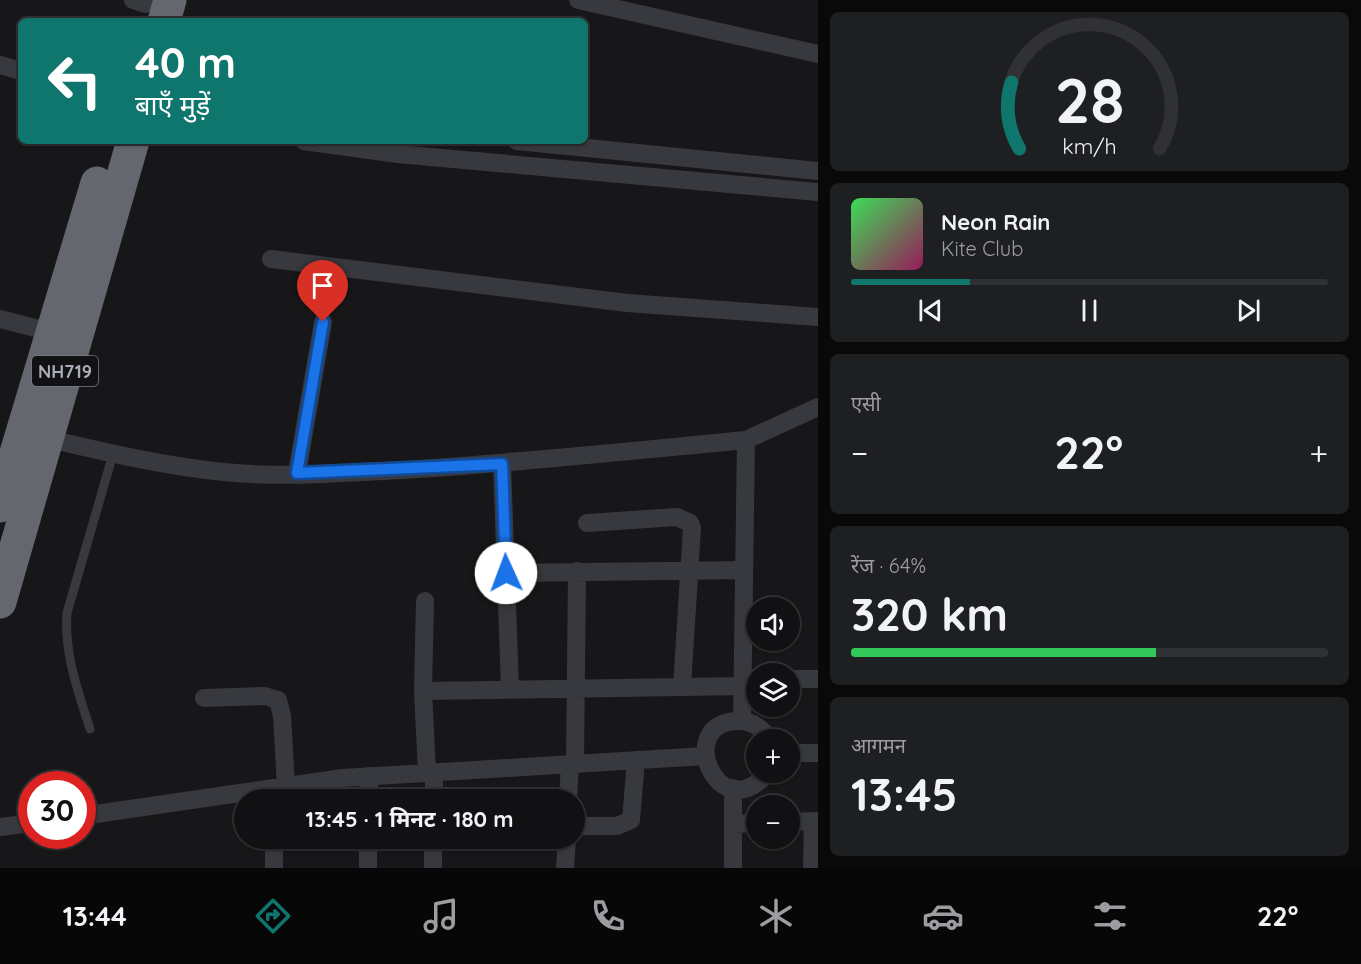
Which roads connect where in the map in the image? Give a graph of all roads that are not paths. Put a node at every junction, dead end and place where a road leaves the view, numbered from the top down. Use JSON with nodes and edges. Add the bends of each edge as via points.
{"nodes":[{"id":1,"x":578,"y":0,"type":"edge"},
{"id":2,"x":818,"y":54,"type":"edge"},
{"id":3,"x":0,"y":65,"type":"edge"},
{"id":4,"x":18,"y":70,"type":"edge"},
{"id":5,"x":109,"y":144,"type":"edge"},
{"id":6,"x":132,"y":144,"type":"edge"},
{"id":7,"x":326,"y":144,"type":"edge"},
{"id":8,"x":547,"y":144,"type":"edge"},
{"id":9,"x":818,"y":171,"type":"edge"},
{"id":10,"x":818,"y":192,"type":"edge"},
{"id":11,"x":271,"y":259,"type":"dead end"},
{"id":12,"x":818,"y":317,"type":"edge"},
{"id":13,"x":0,"y":319,"type":"edge"},
{"id":14,"x":323,"y":322,"type":"dead end"},
{"id":15,"x":51,"y":332,"type":"junction"},
{"id":16,"x":818,"y":406,"type":"edge"},
{"id":17,"x":21,"y":437,"type":"edge"},
{"id":18,"x":746,"y":440,"type":"junction"},
{"id":19,"x":113,"y":454,"type":"junction"},
{"id":20,"x":502,"y":464,"type":"junction"},
{"id":21,"x":297,"y":473,"type":"junction"},
{"id":22,"x":0,"y":506,"type":"edge"},
{"id":23,"x":587,"y":522,"type":"dead end"},
{"id":24,"x":744,"y":570,"type":"junction"},
{"id":25,"x":577,"y":571,"type":"junction"},
{"id":26,"x":690,"y":571,"type":"junction"},
{"id":27,"x":506,"y":573,"type":"junction"},
{"id":28,"x":425,"y":601,"type":"dead end"},
{"id":29,"x":0,"y":602,"type":"edge"},
{"id":30,"x":747,"y":663,"type":"edge"},
{"id":31,"x":800,"y":679,"type":"edge"},
{"id":32,"x":818,"y":679,"type":"edge"},
{"id":33,"x":746,"y":681,"type":"edge"},
{"id":34,"x":682,"y":687,"type":"junction"},
{"id":35,"x":510,"y":688,"type":"junction"},
{"id":36,"x":576,"y":688,"type":"junction"},
{"id":37,"x":746,"y":689,"type":"edge"},
{"id":38,"x":423,"y":692,"type":"junction"},
{"id":39,"x":204,"y":698,"type":"dead end"},
{"id":40,"x":742,"y":721,"type":"junction"},
{"id":41,"x":90,"y":729,"type":"dead end"},
{"id":42,"x":761,"y":729,"type":"edge"},
{"id":43,"x":800,"y":753,"type":"edge"},
{"id":44,"x":818,"y":753,"type":"edge"},
{"id":45,"x":705,"y":756,"type":"junction"},
{"id":46,"x":636,"y":760,"type":"junction"},
{"id":47,"x":573,"y":764,"type":"junction"},
{"id":48,"x":430,"y":773,"type":"junction"},
{"id":49,"x":369,"y":776,"type":"junction"},
{"id":50,"x":756,"y":783,"type":"edge"},
{"id":51,"x":733,"y":788,"type":"junction"},
{"id":52,"x":278,"y":789,"type":"edge"},
{"id":53,"x":290,"y":789,"type":"edge"},
{"id":54,"x":369,"y":789,"type":"edge"},
{"id":55,"x":432,"y":789,"type":"edge"},
{"id":56,"x":570,"y":789,"type":"edge"},
{"id":57,"x":234,"y":797,"type":"edge"},
{"id":58,"x":96,"y":814,"type":"edge"},
{"id":59,"x":815,"y":821,"type":"edge"},
{"id":60,"x":800,"y":822,"type":"edge"},
{"id":61,"x":746,"y":823,"type":"edge"},
{"id":62,"x":733,"y":824,"type":"junction"},
{"id":63,"x":18,"y":825,"type":"edge"},
{"id":64,"x":585,"y":826,"type":"edge"},
{"id":65,"x":0,"y":827,"type":"edge"},
{"id":66,"x":274,"y":849,"type":"edge"},
{"id":67,"x":368,"y":849,"type":"edge"},
{"id":68,"x":433,"y":849,"type":"edge"},
{"id":69,"x":567,"y":849,"type":"edge"},
{"id":70,"x":274,"y":868,"type":"edge"},
{"id":71,"x":368,"y":868,"type":"edge"},
{"id":72,"x":433,"y":868,"type":"edge"},
{"id":73,"x":566,"y":868,"type":"edge"},
{"id":74,"x":733,"y":868,"type":"edge"},
{"id":75,"x":812,"y":868,"type":"edge"}],
"edges":[{"from":1,"to":2,"type":"street"},
{"from":3,"to":4,"type":"street"},
{"from":5,"to":15,"type":"highway","number":"NH719"},
{"from":6,"to":17,"type":"highway","number":"NH719"},
{"from":7,"to":10,"type":"street"},
{"from":8,"to":9,"type":"street"},
{"from":11,"to":12,"type":"street","via":[[627,303]]},
{"from":13,"to":15,"type":"street"},
{"from":14,"to":21,"type":"street"},
{"from":15,"to":17,"type":"highway","number":"NH719"},
{"from":16,"to":18,"type":"street"},
{"from":17,"to":19,"type":"street"},
{"from":17,"to":22,"type":"highway","number":"NH719"},
{"from":17,"to":29,"type":"highway","number":"NH719"},
{"from":18,"to":20,"type":"street"},
{"from":18,"to":24,"type":"street"},
{"from":19,"to":21,"type":"street","via":[[225,472]]},
{"from":19,"to":41,"type":"lane","via":[[67,613],[66,636],[73,676]]},
{"from":20,"to":21,"type":"street"},
{"from":20,"to":27,"type":"street"},
{"from":23,"to":26,"type":"street","via":[[685,518],[692,528]]},
{"from":24,"to":26,"type":"street"},
{"from":24,"to":30,"type":"street"},
{"from":25,"to":26,"type":"street"},
{"from":25,"to":27,"type":"street"},
{"from":25,"to":36,"type":"street"},
{"from":26,"to":34,"type":"street"},
{"from":27,"to":35,"type":"street"},
{"from":28,"to":38,"type":"street"},
{"from":31,"to":32,"type":"street"},
{"from":33,"to":34,"type":"street"},
{"from":34,"to":36,"type":"street"},
{"from":35,"to":36,"type":"street"},
{"from":35,"to":38,"type":"street"},
{"from":36,"to":47,"type":"street"},
{"from":37,"to":40,"type":"street"},
{"from":38,"to":48,"type":"street"},
{"from":39,"to":52,"type":"street","via":[[265,696],[278,700],[282,716]]},
{"from":40,"to":42,"type":"street"},
{"from":40,"to":45,"type":"street","via":[[732,721],[715,730]]},
{"from":43,"to":44,"type":"street"},
{"from":45,"to":46,"type":"street"},
{"from":45,"to":51,"type":"street","via":[[717,781]]},
{"from":46,"to":47,"type":"street"},
{"from":46,"to":64,"type":"street","via":[[631,820],[617,826]]},
{"from":47,"to":48,"type":"street"},
{"from":47,"to":56,"type":"street"},
{"from":48,"to":49,"type":"street"},
{"from":48,"to":55,"type":"street"},
{"from":49,"to":53,"type":"street"},
{"from":49,"to":54,"type":"street"},
{"from":50,"to":51,"type":"street"},
{"from":51,"to":62,"type":"street"},
{"from":57,"to":58,"type":"street"},
{"from":59,"to":60,"type":"street"},
{"from":59,"to":75,"type":"street"},
{"from":61,"to":62,"type":"street"},
{"from":62,"to":74,"type":"street"},
{"from":63,"to":65,"type":"street"},
{"from":66,"to":70,"type":"street"},
{"from":67,"to":71,"type":"street"},
{"from":68,"to":72,"type":"street"},
{"from":69,"to":73,"type":"street"}]}
